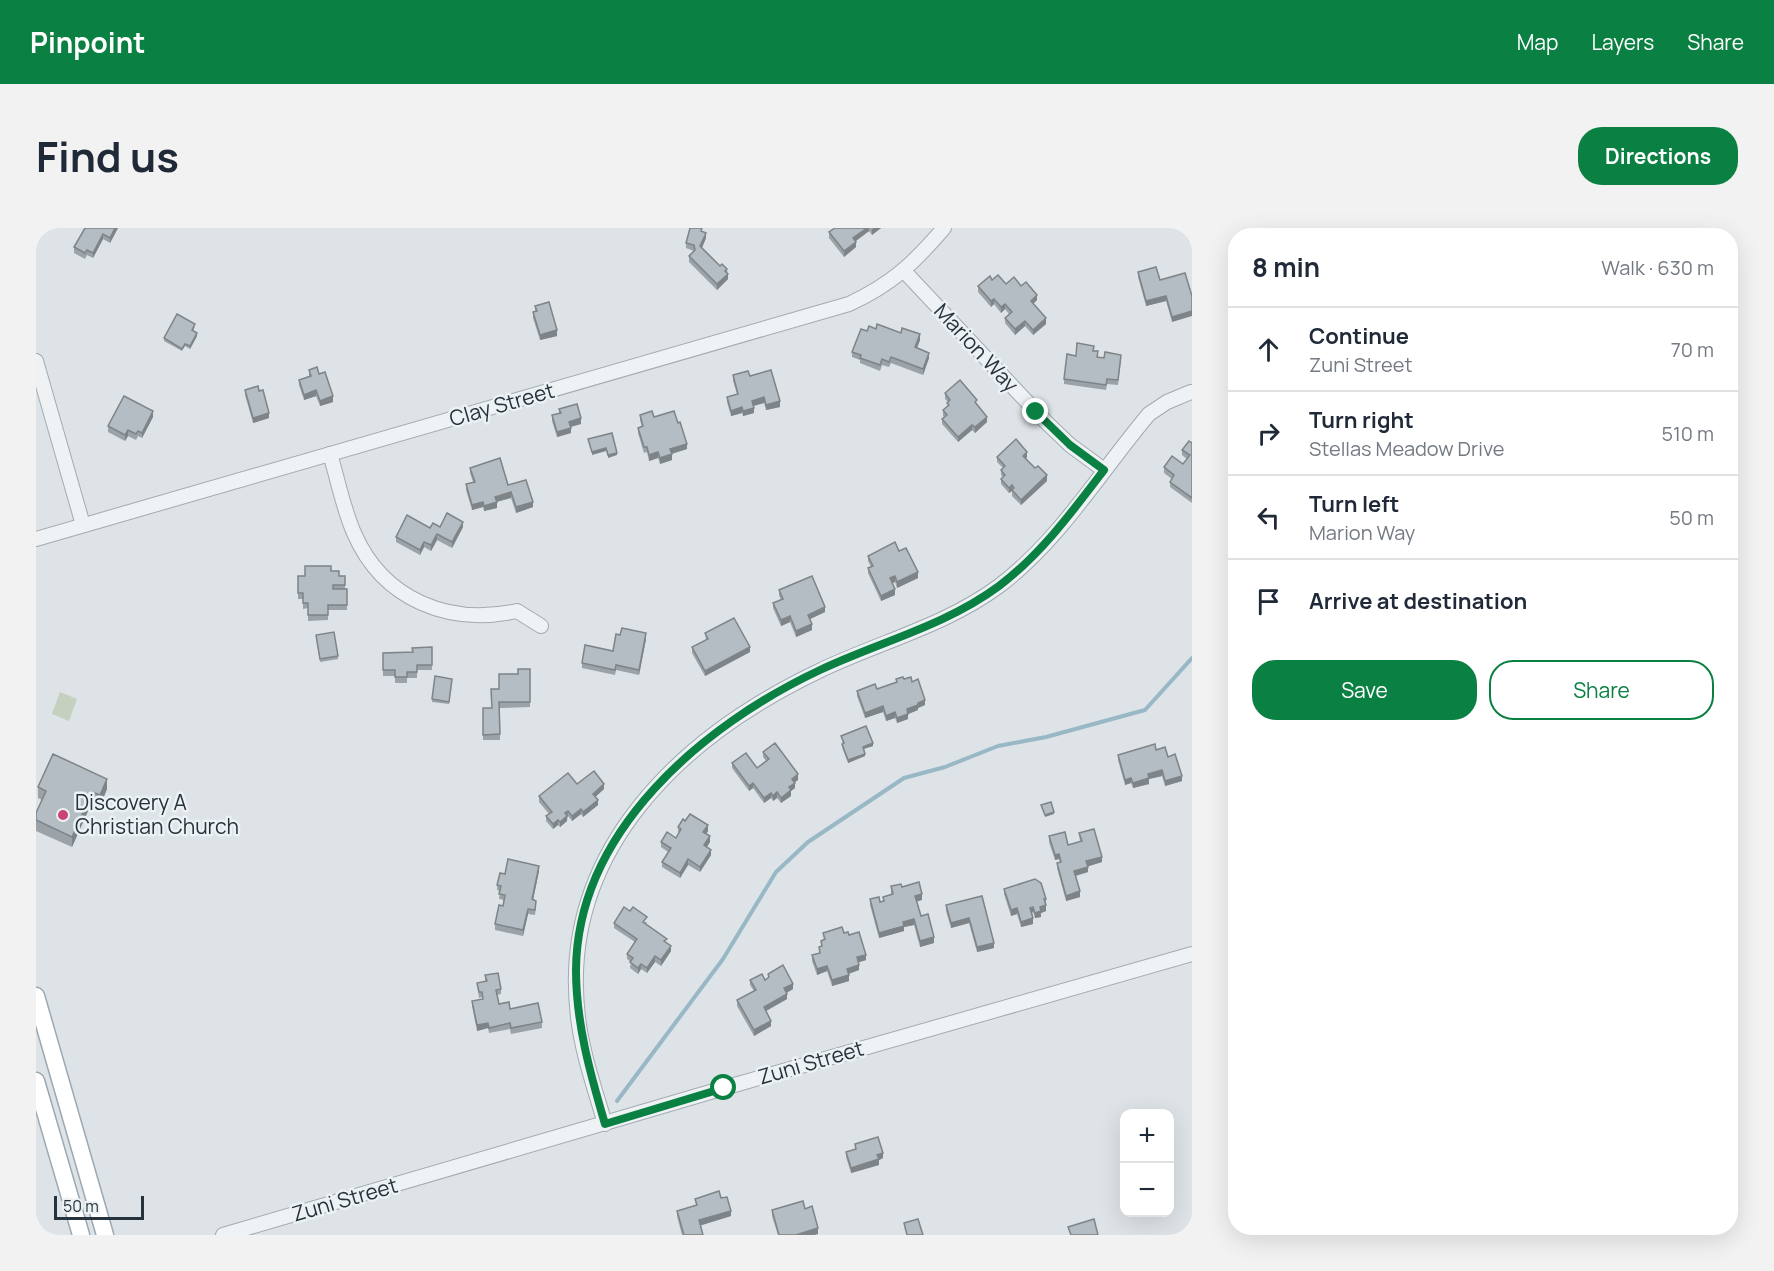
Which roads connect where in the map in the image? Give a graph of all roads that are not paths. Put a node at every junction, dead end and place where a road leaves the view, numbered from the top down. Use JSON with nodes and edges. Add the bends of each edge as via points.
{"nodes":[{"id":1,"x":944,"y":228,"type":"edge"},
{"id":2,"x":904,"y":271,"type":"junction"},
{"id":3,"x":36,"y":361,"type":"edge"},
{"id":4,"x":1191,"y":392,"type":"edge"},
{"id":5,"x":330,"y":454,"type":"junction"},
{"id":6,"x":1104,"y":470,"type":"junction"},
{"id":7,"x":83,"y":525,"type":"junction"},
{"id":8,"x":36,"y":539,"type":"edge"},
{"id":9,"x":541,"y":626,"type":"dead end"},
{"id":10,"x":1192,"y":954,"type":"edge"},
{"id":11,"x":36,"y":996,"type":"edge"},
{"id":12,"x":36,"y":1081,"type":"edge"},
{"id":13,"x":605,"y":1124,"type":"junction"},
{"id":14,"x":81,"y":1235,"type":"edge"},
{"id":15,"x":105,"y":1235,"type":"edge"},
{"id":16,"x":223,"y":1235,"type":"edge"}],
"edges":[{"from":1,"to":2,"type":"street","name":"Clay Street"},
{"from":2,"to":5,"type":"street","name":"Clay Street","via":[[849,304]]},
{"from":2,"to":6,"type":"street","name":"Marion Way","via":[[1046,422]]},
{"from":3,"to":7,"type":"street"},
{"from":4,"to":6,"type":"street","via":[[1149,414]]},
{"from":5,"to":7,"type":"street","name":"Clay Street"},
{"from":5,"to":9,"type":"street","via":[[354,534],[370,562],[393,586],[436,609],[468,616],[517,611]]},
{"from":6,"to":13,"type":"street","via":[[1037,553],[999,586],[917,631],[820,670],[762,701],[699,747],[655,788],[632,816],[606,856],[592,887],[576,969],[578,1017]]},
{"from":7,"to":8,"type":"street","name":"Clay Street"},
{"from":10,"to":13,"type":"street","name":"Zuni Street"},
{"from":11,"to":15,"type":"main road"},
{"from":12,"to":14,"type":"main road"},
{"from":13,"to":16,"type":"street","name":"Zuni Street"}]}
